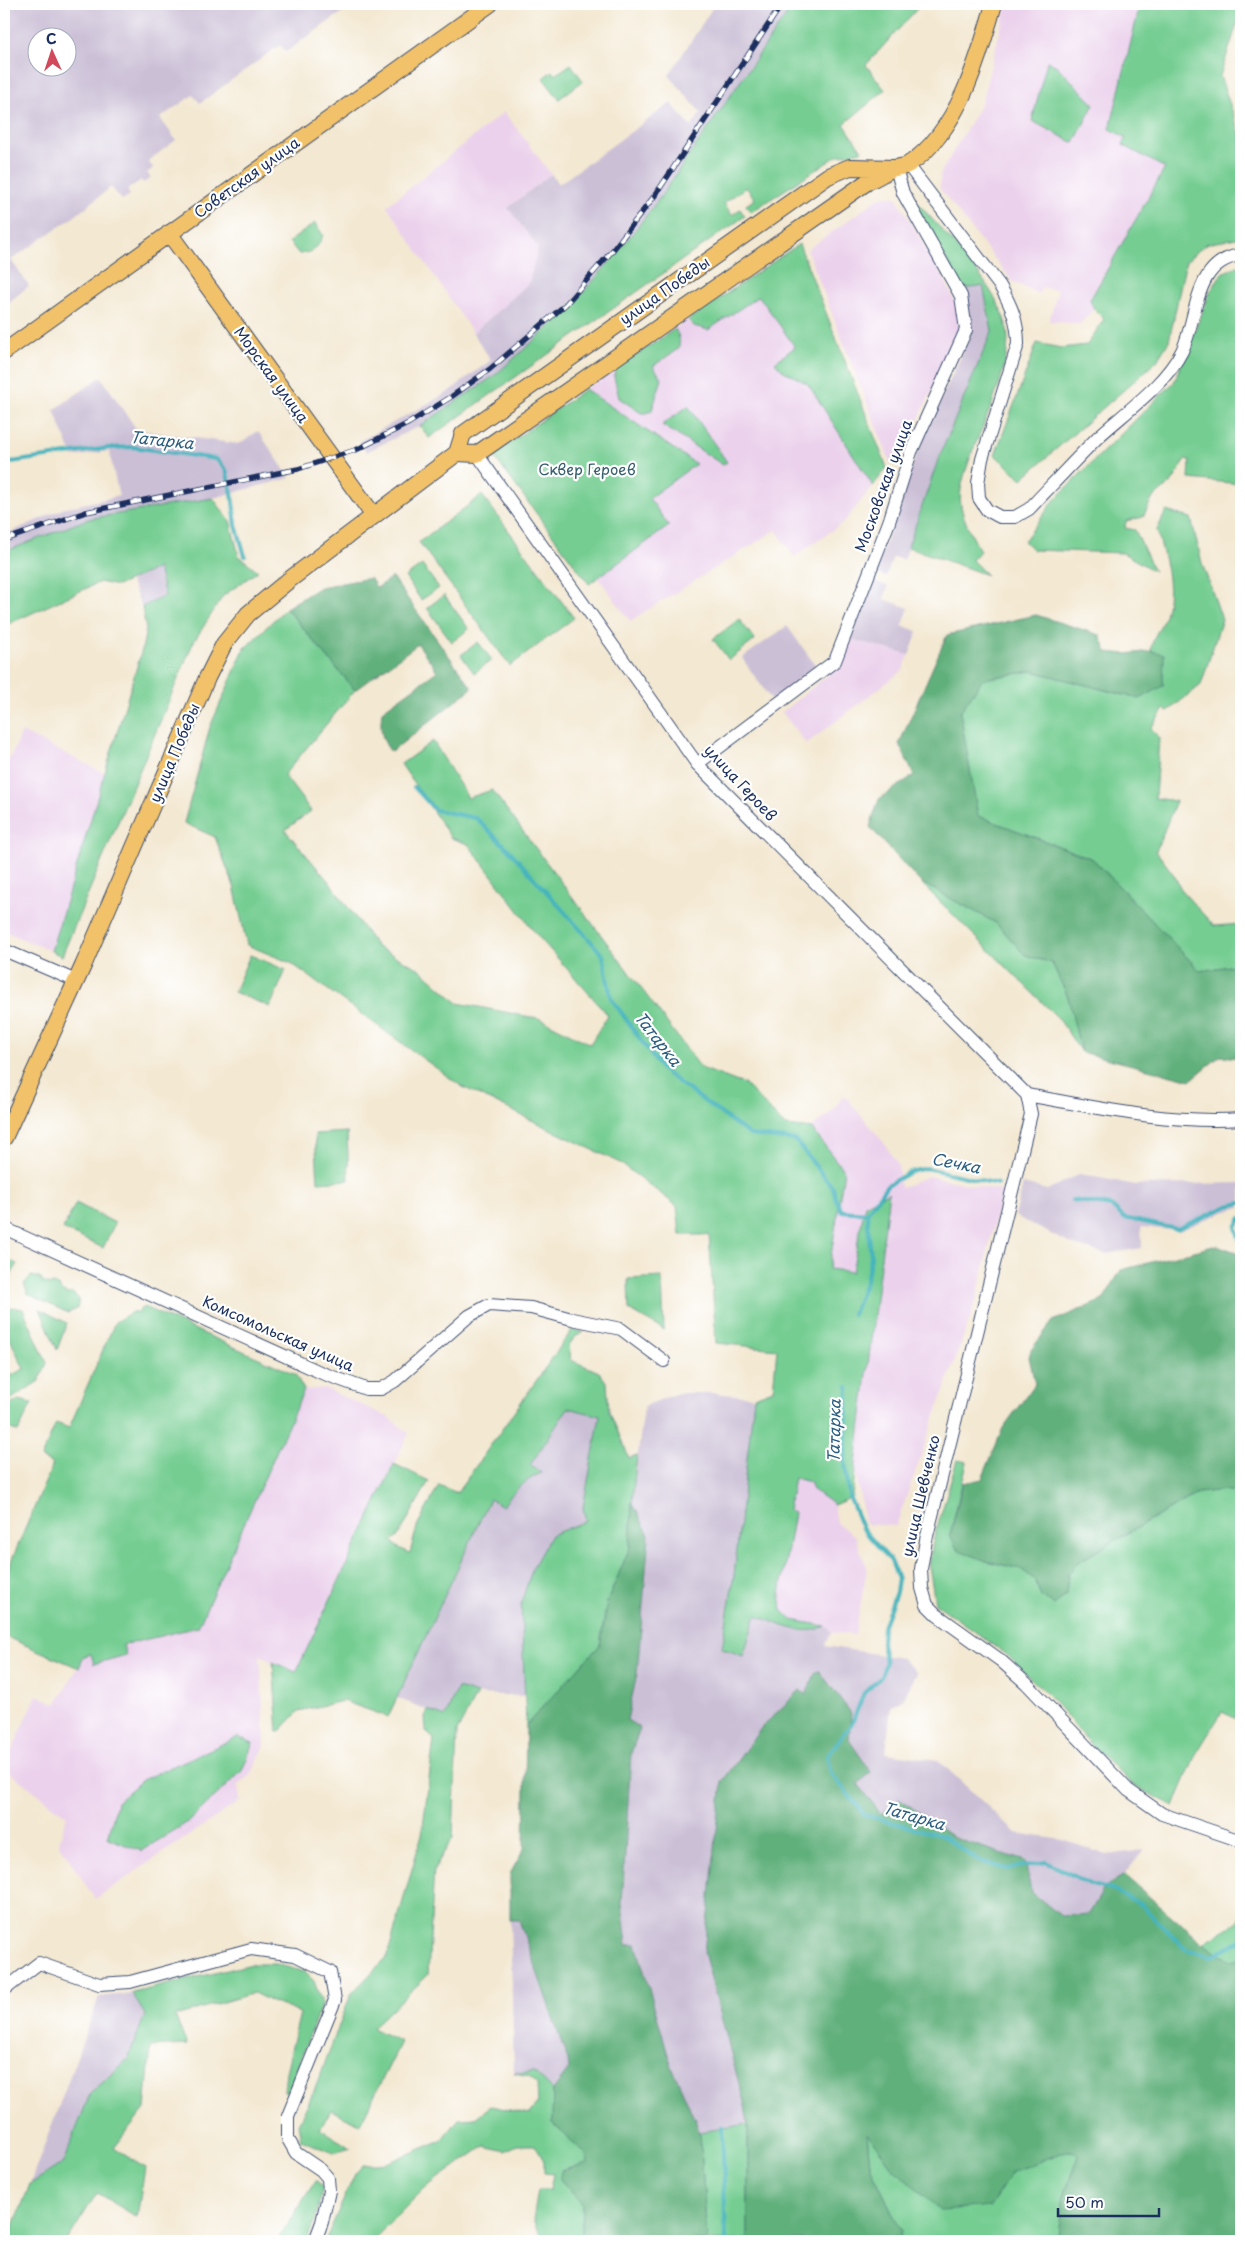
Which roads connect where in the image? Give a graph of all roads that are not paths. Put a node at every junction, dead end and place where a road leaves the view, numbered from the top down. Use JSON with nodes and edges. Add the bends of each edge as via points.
{"nodes":[{"id":1,"x":490,"y":4,"type":"edge"},
{"id":2,"x":994,"y":4,"type":"edge"},
{"id":3,"x":902,"y":166,"type":"junction"},
{"id":4,"x":169,"y":233,"type":"junction"},
{"id":5,"x":1236,"y":256,"type":"edge"},
{"id":6,"x":4,"y":352,"type":"edge"},
{"id":7,"x":457,"y":453,"type":"junction"},
{"id":8,"x":477,"y":454,"type":"junction"},
{"id":9,"x":374,"y":516,"type":"junction"},
{"id":10,"x":697,"y":764,"type":"junction"},
{"id":11,"x":4,"y":950,"type":"edge"},
{"id":12,"x":76,"y":981,"type":"junction"},
{"id":13,"x":1027,"y":1095,"type":"junction"},
{"id":14,"x":1241,"y":1119,"type":"edge"},
{"id":15,"x":4,"y":1138,"type":"edge"},
{"id":16,"x":4,"y":1228,"type":"edge"},
{"id":17,"x":664,"y":1361,"type":"dead end"},
{"id":18,"x":1241,"y":1841,"type":"edge"},
{"id":19,"x":4,"y":1990,"type":"edge"},
{"id":20,"x":315,"y":2241,"type":"edge"}],
"edges":[{"from":1,"to":4,"type":"main road","name":"Советская улица"},
{"from":2,"to":3,"type":"main road","name":"улица Победы","via":[[979,56],[963,94],[927,148]]},
{"from":3,"to":5,"type":"street","via":[[1000,286],[1012,306],[1018,326],[1018,344],[982,459],[978,483],[979,498],[988,510],[1000,517],[1015,517],[1028,510],[1096,439],[1169,372],[1182,351],[1202,285],[1212,268]]},
{"from":3,"to":7,"type":"main road","name":"улица Победы","via":[[850,167],[828,176],[463,434]]},
{"from":3,"to":8,"type":"main road","name":"улица Победы","via":[[867,182]]},
{"from":3,"to":10,"type":"street","name":"Московская улица","via":[[903,193],[960,296],[966,330],[911,452],[889,522],[835,662]]},
{"from":4,"to":6,"type":"main road","name":"Советская улица"},
{"from":4,"to":9,"type":"main road","name":"Морская улица"},
{"from":7,"to":8,"type":"main road"},
{"from":7,"to":9,"type":"main road","name":"улица Победы"},
{"from":8,"to":10,"type":"street","name":"улица Героев"},
{"from":9,"to":12,"type":"main road","name":"улица Победы","via":[[248,614],[224,644]]},
{"from":10,"to":13,"type":"street","name":"улица Героев"},
{"from":11,"to":12,"type":"street"},
{"from":12,"to":15,"type":"main road","name":"улица Победы"},
{"from":13,"to":14,"type":"street","via":[[1144,1116],[1218,1121]]},
{"from":13,"to":18,"type":"street","name":"улица Шевченко","via":[[1031,1114],[926,1540],[921,1569],[922,1588],[927,1604],[937,1615],[1026,1683],[1128,1790],[1162,1814]]},
{"from":16,"to":17,"type":"street","name":"Комсомольская улица","via":[[322,1373],[366,1389],[382,1389],[469,1316],[489,1305],[531,1308],[621,1329]]},
{"from":19,"to":20,"type":"street","via":[[40,1963],[99,1984],[130,1982],[251,1950],[295,1955],[330,1972],[335,2000],[288,2116],[288,2139],[296,2154],[322,2170],[328,2178],[329,2191]]}]}
